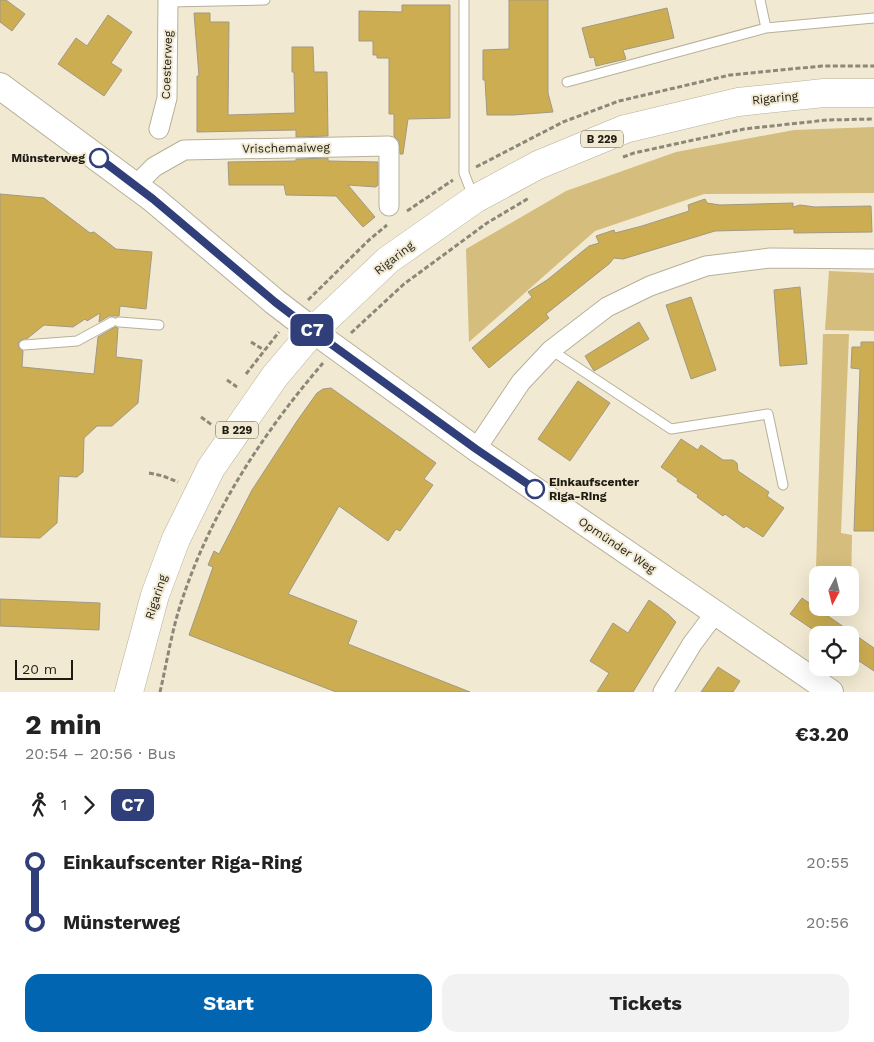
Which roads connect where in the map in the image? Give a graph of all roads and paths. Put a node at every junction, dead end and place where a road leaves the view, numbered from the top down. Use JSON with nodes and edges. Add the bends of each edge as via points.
{"nodes":[{"id":1,"x":265,"y":0,"type":"edge"},
{"id":2,"x":464,"y":0,"type":"edge"},
{"id":3,"x":760,"y":0,"type":"edge"},
{"id":4,"x":168,"y":1,"type":"edge"},
{"id":5,"x":874,"y":18,"type":"edge"},
{"id":6,"x":766,"y":28,"type":"junction"},
{"id":7,"x":566,"y":82,"type":"dead end"},
{"id":8,"x":0,"y":86,"type":"edge"},
{"id":9,"x":874,"y":93,"type":"edge"},
{"id":10,"x":874,"y":118,"type":"edge"},
{"id":11,"x":159,"y":129,"type":"dead end"},
{"id":12,"x":617,"y":159,"type":"dead end"},
{"id":13,"x":135,"y":186,"type":"junction"},
{"id":14,"x":533,"y":196,"type":"dead end"},
{"id":15,"x":475,"y":199,"type":"junction"},
{"id":16,"x":389,"y":206,"type":"dead end"},
{"id":17,"x":874,"y":259,"type":"edge"},
{"id":18,"x":159,"y":325,"type":"dead end"},
{"id":19,"x":313,"y":331,"type":"junction"},
{"id":20,"x":251,"y":342,"type":"dead end"},
{"id":21,"x":24,"y":345,"type":"dead end"},
{"id":22,"x":336,"y":347,"type":"junction"},
{"id":23,"x":264,"y":350,"type":"dead end"},
{"id":24,"x":551,"y":350,"type":"junction"},
{"id":25,"x":227,"y":380,"type":"dead end"},
{"id":26,"x":237,"y":387,"type":"dead end"},
{"id":27,"x":200,"y":417,"type":"dead end"},
{"id":28,"x":212,"y":425,"type":"dead end"},
{"id":29,"x":476,"y":449,"type":"junction"},
{"id":30,"x":149,"y":474,"type":"dead end"},
{"id":31,"x":178,"y":482,"type":"dead end"},
{"id":32,"x":784,"y":485,"type":"dead end"},
{"id":33,"x":716,"y":612,"type":"junction"},
{"id":34,"x":129,"y":692,"type":"edge"},
{"id":35,"x":160,"y":692,"type":"edge"},
{"id":36,"x":663,"y":692,"type":"edge"},
{"id":37,"x":832,"y":692,"type":"edge"}],
"edges":[{"from":1,"to":4,"type":"lane"},
{"from":2,"to":15,"type":"lane","via":[[464,173]]},
{"from":3,"to":6,"type":"lane"},
{"from":4,"to":11,"type":"street","name":"Coesterweg","via":[[167,98]]},
{"from":5,"to":6,"type":"lane"},
{"from":6,"to":7,"type":"lane"},
{"from":8,"to":13,"type":"main road","name":"Opmünder Weg"},
{"from":9,"to":15,"type":"main road","name":"Rigaring","number":"B 229","via":[[824,93],[738,102],[625,129],[538,165]]},
{"from":10,"to":12,"type":"path","via":[[744,129],[634,152]]},
{"from":13,"to":16,"type":"street","name":"Vrischemaiweg","via":[[154,167],[184,150],[389,146]]},
{"from":13,"to":19,"type":"main road","name":"Opmünder Weg"},
{"from":14,"to":22,"type":"path","via":[[487,223],[404,284]]},
{"from":15,"to":19,"type":"main road","name":"Rigaring","number":"B 229","via":[[388,260]]},
{"from":17,"to":24,"type":"street","via":[[770,258],[706,266],[650,286],[607,307]]},
{"from":18,"to":21,"type":"lane","via":[[115,322],[77,341]]},
{"from":19,"to":22,"type":"street","name":"Opmünder Weg"},
{"from":19,"to":34,"type":"main road","name":"Rigaring","number":"B 229","via":[[275,376],[211,468],[176,539],[155,595]]},
{"from":20,"to":23,"type":"path"},
{"from":22,"to":29,"type":"street","name":"Opmünder Weg"},
{"from":22,"to":35,"type":"path","via":[[301,389],[236,480],[201,547],[181,601]]},
{"from":24,"to":29,"type":"street","via":[[521,382]]},
{"from":24,"to":32,"type":"lane","via":[[671,429],[768,414]]},
{"from":25,"to":26,"type":"path"},
{"from":27,"to":28,"type":"path"},
{"from":29,"to":33,"type":"street","name":"Opmünder Weg"},
{"from":30,"to":31,"type":"path"},
{"from":33,"to":36,"type":"street"},
{"from":33,"to":37,"type":"street","name":"Opmünder Weg"}]}
